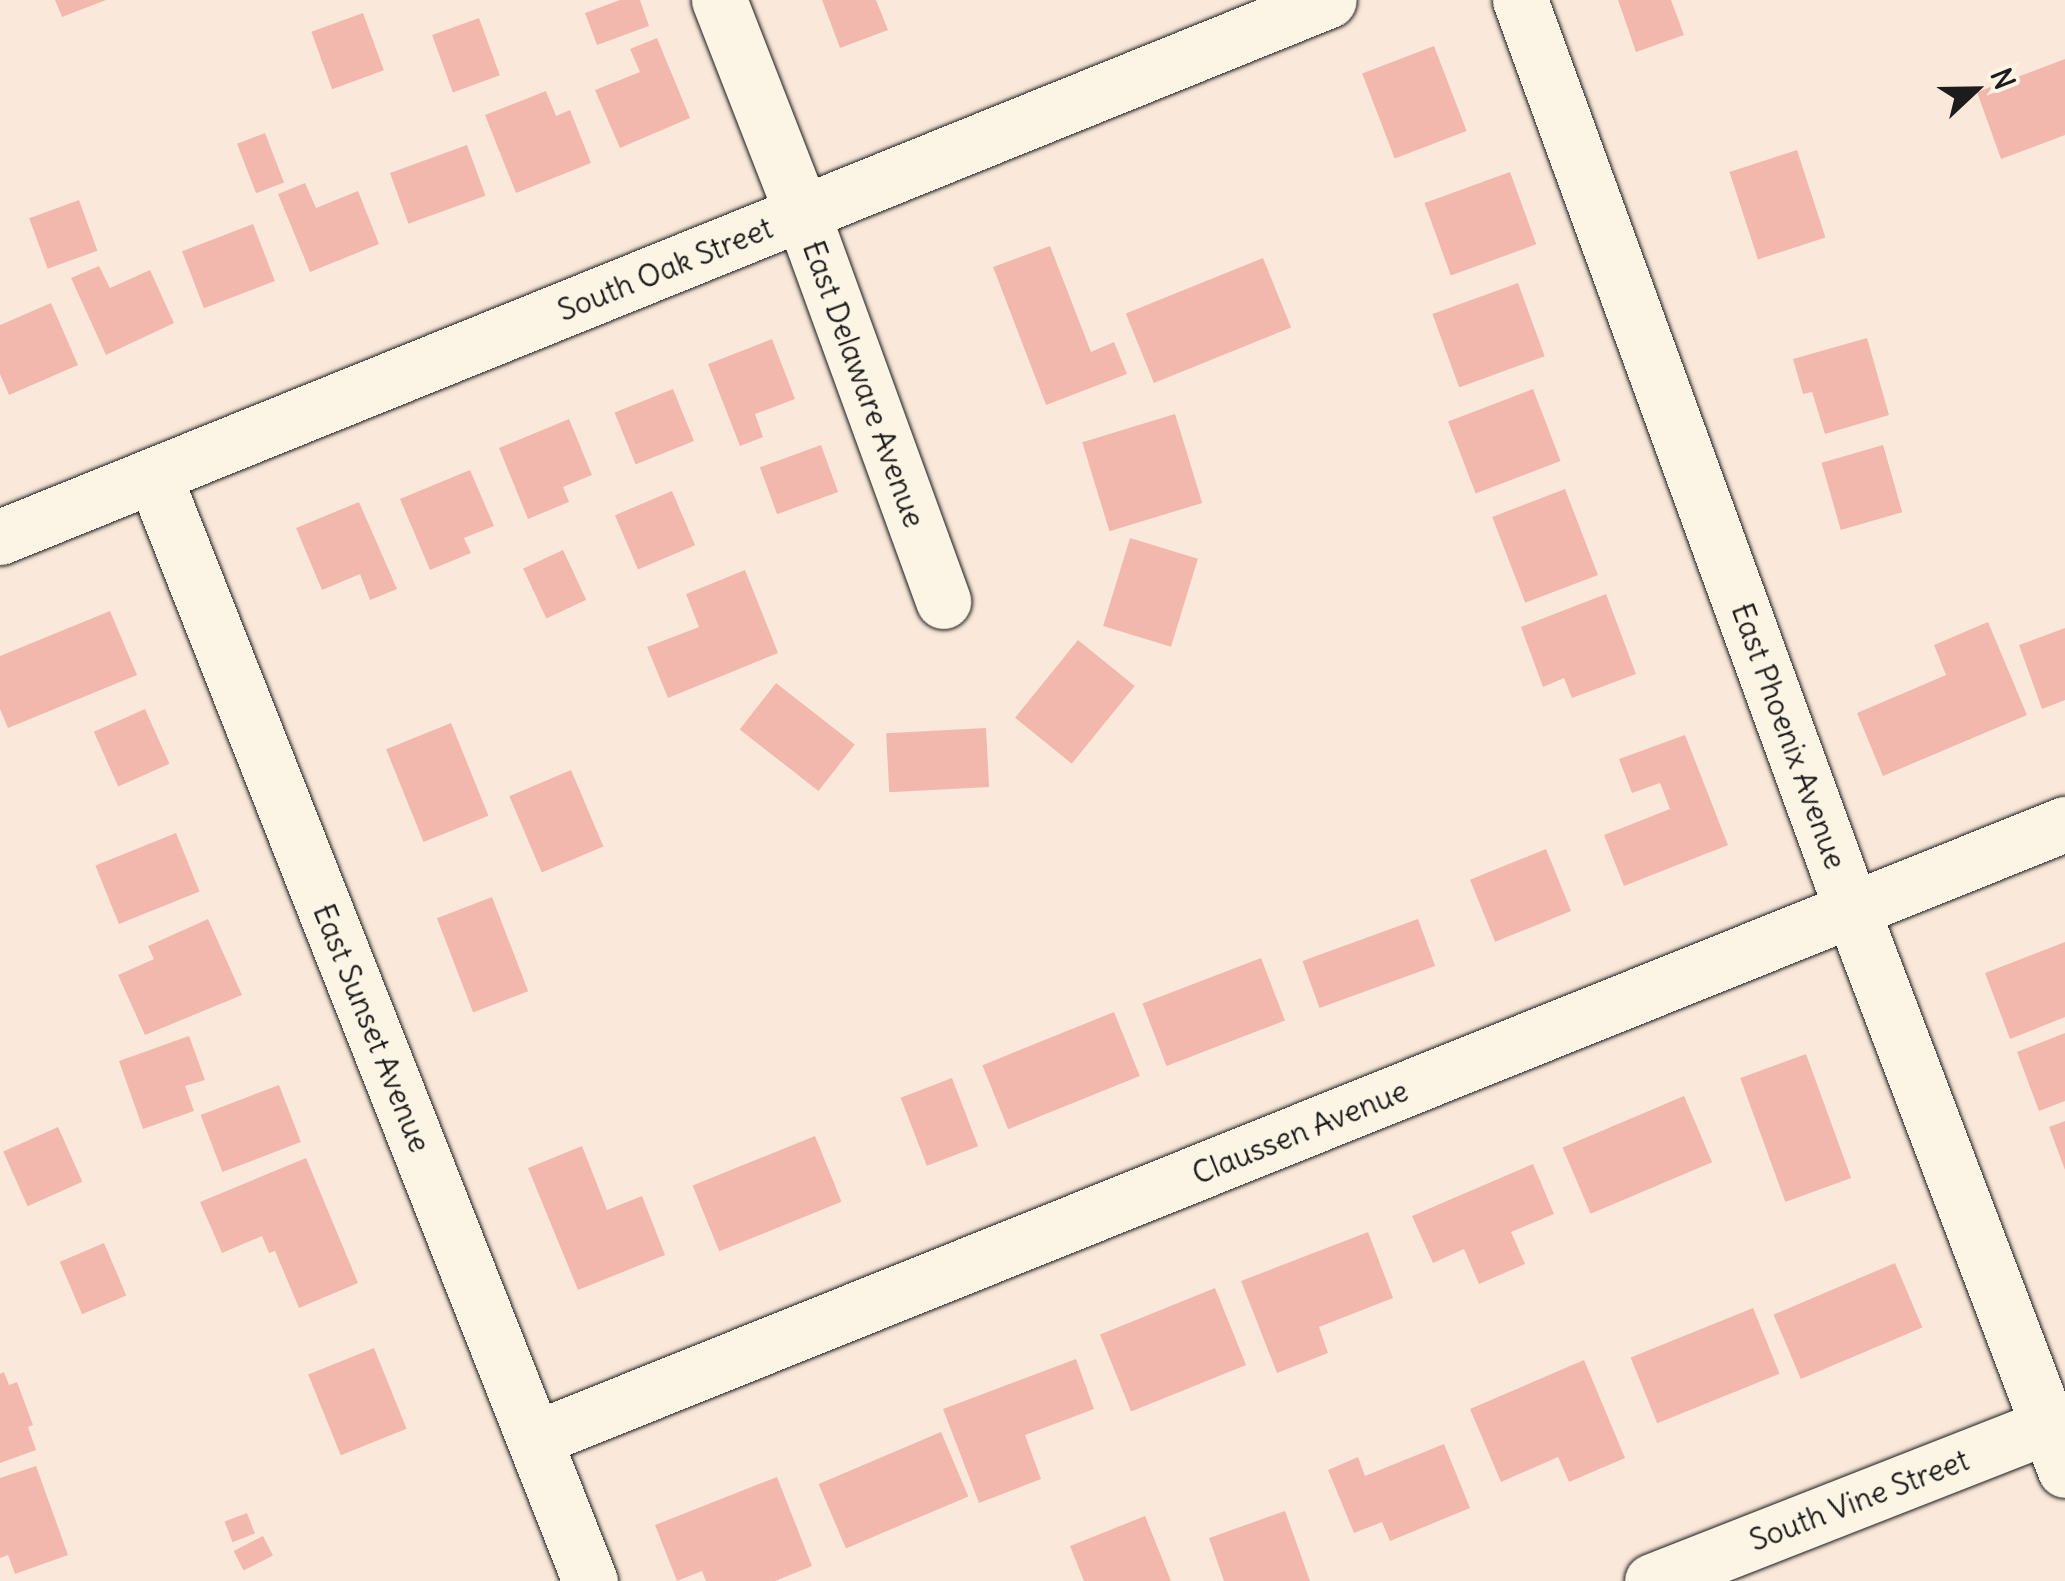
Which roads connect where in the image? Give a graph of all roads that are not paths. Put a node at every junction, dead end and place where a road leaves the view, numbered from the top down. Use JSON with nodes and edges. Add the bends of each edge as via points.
{"nodes":[{"id":1,"x":719,"y":0,"type":"edge"},
{"id":2,"x":1329,"y":0,"type":"edge"},
{"id":3,"x":1520,"y":0,"type":"edge"},
{"id":4,"x":802,"y":213,"type":"junction"},
{"id":5,"x":154,"y":476,"type":"junction"},
{"id":6,"x":0,"y":537,"type":"edge"},
{"id":7,"x":943,"y":601,"type":"dead end"},
{"id":8,"x":2065,"y":824,"type":"edge"},
{"id":9,"x":1852,"y":910,"type":"junction"},
{"id":10,"x":2059,"y":1438,"type":"edge"},
{"id":11,"x":534,"y":1439,"type":"junction"},
{"id":12,"x":590,"y":1581,"type":"edge"},
{"id":13,"x":1652,"y":1581,"type":"edge"}],
"edges":[{"from":1,"to":4,"type":"street","name":"East Delaware Avenue"},
{"from":2,"to":4,"type":"street","name":"South Oak Street"},
{"from":3,"to":9,"type":"street","name":"East Phoenix Avenue"},
{"from":4,"to":5,"type":"street","name":"South Oak Street"},
{"from":4,"to":7,"type":"street","name":"East Delaware Avenue"},
{"from":5,"to":6,"type":"street","name":"South Oak Street"},
{"from":5,"to":11,"type":"street","name":"East Sunset Avenue"},
{"from":8,"to":9,"type":"street","name":"Claussen Avenue"},
{"from":9,"to":10,"type":"street","name":"East Phoenix Avenue"},
{"from":9,"to":11,"type":"street","name":"Claussen Avenue"},
{"from":10,"to":13,"type":"street","name":"South Vine Street"},
{"from":11,"to":12,"type":"street","name":"East Sunset Avenue"}]}
